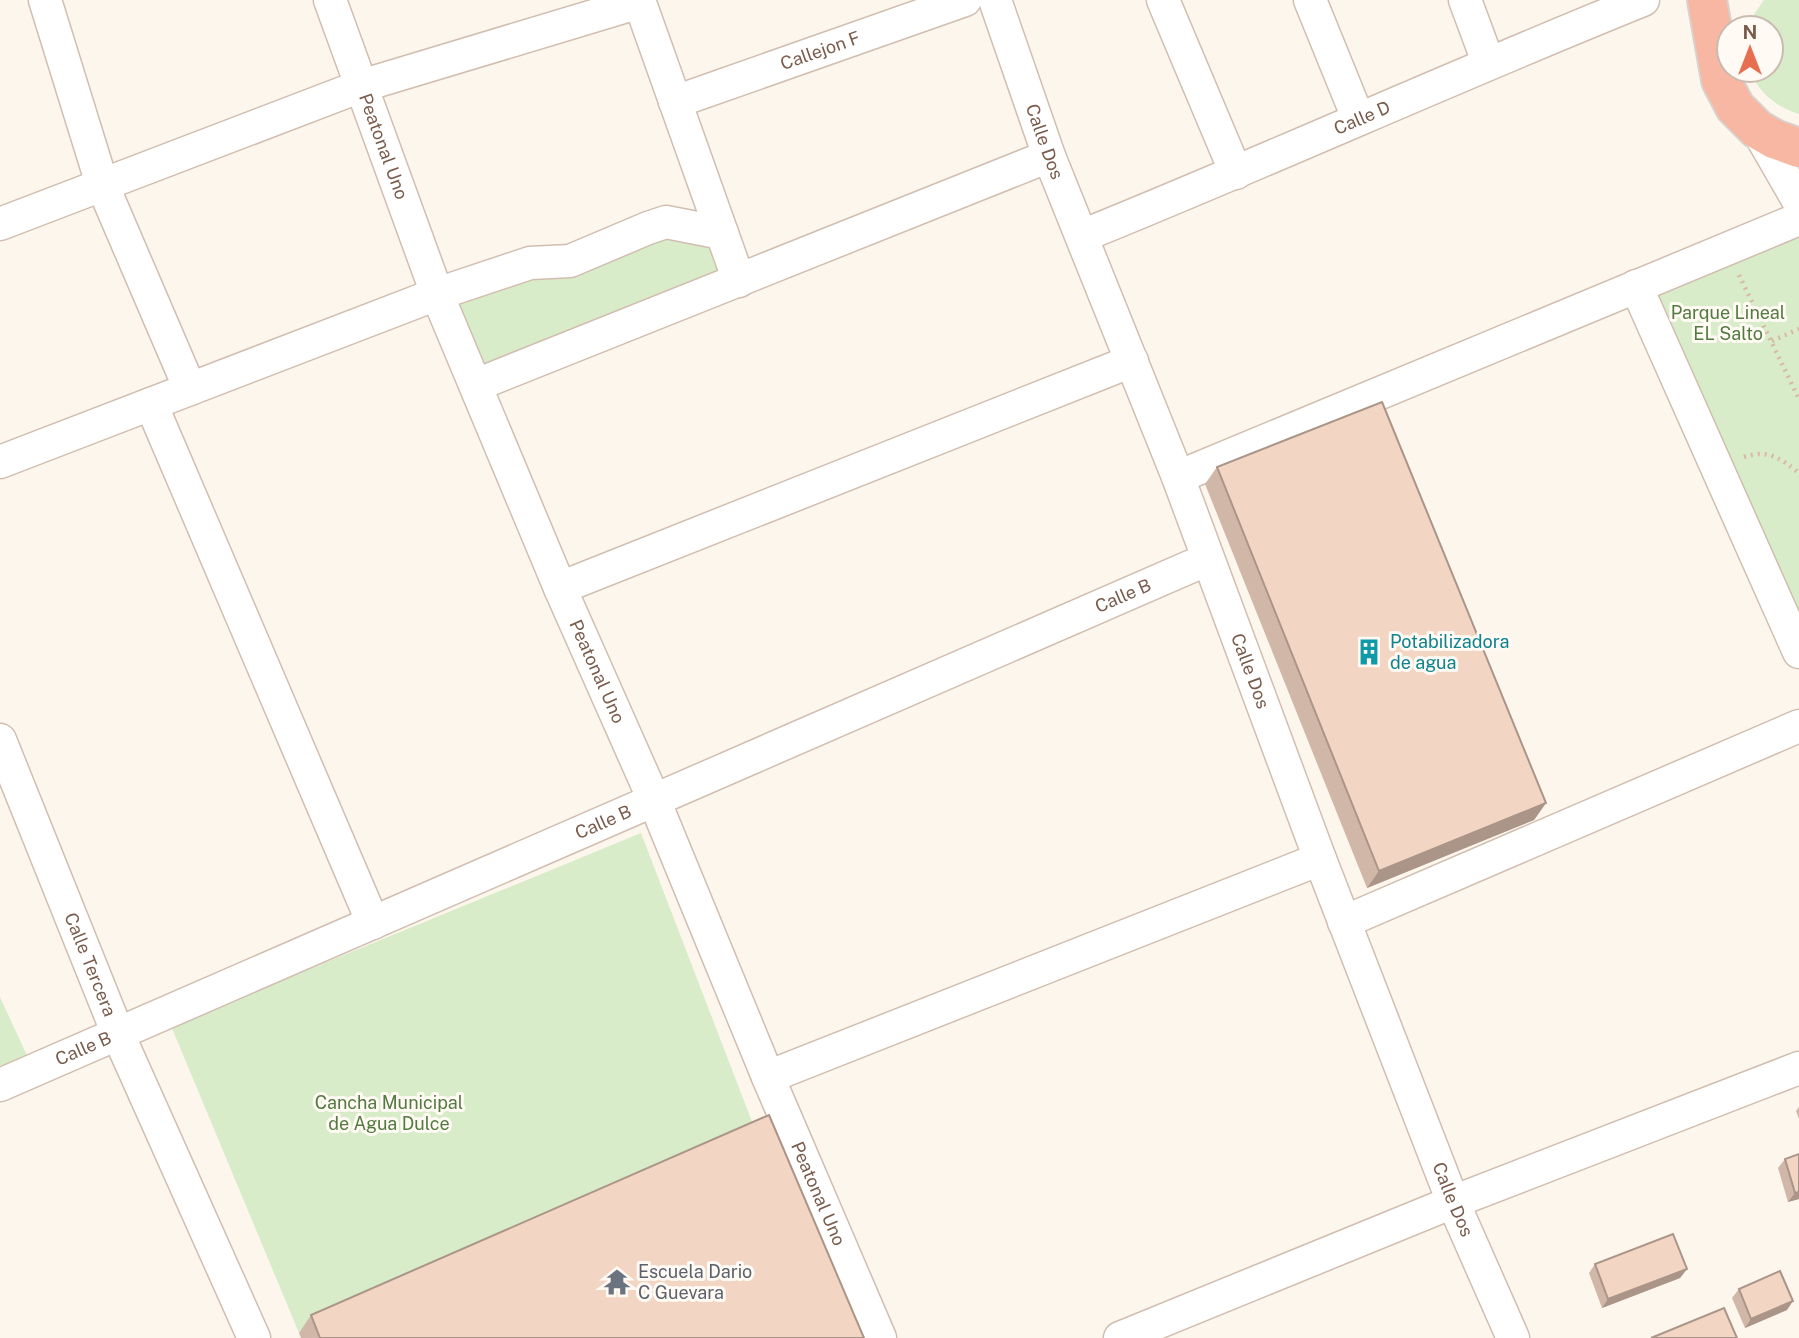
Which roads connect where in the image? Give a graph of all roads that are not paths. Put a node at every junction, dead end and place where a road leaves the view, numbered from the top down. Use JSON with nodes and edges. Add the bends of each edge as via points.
{"nodes":[{"id":1,"x":45,"y":0,"type":"edge"},
{"id":2,"x":330,"y":0,"type":"edge"},
{"id":3,"x":965,"y":0,"type":"edge"},
{"id":4,"x":995,"y":0,"type":"edge"},
{"id":5,"x":1163,"y":0,"type":"edge"},
{"id":6,"x":1310,"y":0,"type":"edge"},
{"id":7,"x":1465,"y":0,"type":"edge"},
{"id":8,"x":1643,"y":0,"type":"edge"},
{"id":9,"x":1707,"y":0,"type":"edge"},
{"id":10,"x":639,"y":1,"type":"edge"},
{"id":11,"x":1715,"y":39,"type":"edge"},
{"id":12,"x":1488,"y":62,"type":"junction"},
{"id":13,"x":1723,"y":84,"type":"edge"},
{"id":14,"x":361,"y":86,"type":"junction"},
{"id":15,"x":675,"y":102,"type":"junction"},
{"id":16,"x":1358,"y":118,"type":"junction"},
{"id":17,"x":1757,"y":129,"type":"junction"},
{"id":18,"x":1799,"y":148,"type":"edge"},
{"id":19,"x":1049,"y":156,"type":"junction"},
{"id":20,"x":1236,"y":173,"type":"junction"},
{"id":21,"x":102,"y":184,"type":"junction"},
{"id":22,"x":1799,"y":202,"type":"edge"},
{"id":23,"x":1799,"y":219,"type":"edge"},
{"id":24,"x":0,"y":224,"type":"edge"},
{"id":25,"x":722,"y":233,"type":"junction"},
{"id":26,"x":1082,"y":236,"type":"junction"},
{"id":27,"x":739,"y":281,"type":"junction"},
{"id":28,"x":1636,"y":286,"type":"junction"},
{"id":29,"x":437,"y":294,"type":"junction"},
{"id":30,"x":1132,"y":361,"type":"junction"},
{"id":31,"x":476,"y":385,"type":"junction"},
{"id":32,"x":190,"y":389,"type":"junction"},
{"id":33,"x":151,"y":404,"type":"junction"},
{"id":34,"x":0,"y":462,"type":"edge"},
{"id":35,"x":1178,"y":477,"type":"junction"},
{"id":36,"x":1208,"y":559,"type":"junction"},
{"id":37,"x":561,"y":588,"type":"junction"},
{"id":38,"x":1799,"y":652,"type":"edge"},
{"id":39,"x":1799,"y":726,"type":"edge"},
{"id":40,"x":0,"y":740,"type":"edge"},
{"id":41,"x":654,"y":800,"type":"junction"},
{"id":42,"x":1320,"y":859,"type":"junction"},
{"id":43,"x":1345,"y":922,"type":"junction"},
{"id":44,"x":373,"y":923,"type":"junction"},
{"id":45,"x":118,"y":1034,"type":"junction"},
{"id":46,"x":1799,"y":1068,"type":"edge"},
{"id":47,"x":768,"y":1076,"type":"junction"},
{"id":48,"x":0,"y":1085,"type":"edge"},
{"id":49,"x":1453,"y":1202,"type":"junction"},
{"id":50,"x":254,"y":1338,"type":"edge"},
{"id":51,"x":880,"y":1338,"type":"edge"},
{"id":52,"x":1120,"y":1338,"type":"edge"},
{"id":53,"x":1513,"y":1338,"type":"edge"}],
"edges":[{"from":1,"to":21,"type":"street"},
{"from":2,"to":14,"type":"street","name":"Peatonal Uno"},
{"from":3,"to":15,"type":"street","name":"Callejon F"},
{"from":4,"to":19,"type":"street","name":"Calle Dos"},
{"from":5,"to":20,"type":"street"},
{"from":6,"to":16,"type":"street"},
{"from":7,"to":12,"type":"street"},
{"from":8,"to":12,"type":"street","name":"Calle D"},
{"from":9,"to":11,"type":"highway"},
{"from":10,"to":14,"type":"street"},
{"from":10,"to":15,"type":"street"},
{"from":12,"to":16,"type":"street","name":"Calle D"},
{"from":13,"to":17,"type":"highway"},
{"from":14,"to":21,"type":"street"},
{"from":14,"to":29,"type":"street","name":"Peatonal Uno"},
{"from":15,"to":25,"type":"street"},
{"from":16,"to":20,"type":"street","name":"Calle D"},
{"from":17,"to":18,"type":"highway"},
{"from":17,"to":22,"type":"street"},
{"from":19,"to":26,"type":"street","name":"Calle Dos"},
{"from":19,"to":27,"type":"street"},
{"from":20,"to":26,"type":"street","name":"Calle D"},
{"from":21,"to":24,"type":"street"},
{"from":21,"to":32,"type":"street"},
{"from":23,"to":28,"type":"street"},
{"from":25,"to":27,"type":"street"},
{"from":25,"to":29,"type":"street","via":[[666,222],[570,261],[530,263]]},
{"from":26,"to":30,"type":"street","name":"Calle Dos"},
{"from":27,"to":31,"type":"street"},
{"from":28,"to":35,"type":"street","via":[[1375,410]]},
{"from":28,"to":38,"type":"street"},
{"from":29,"to":31,"type":"street","name":"Peatonal Uno"},
{"from":29,"to":32,"type":"street"},
{"from":30,"to":35,"type":"street","name":"Calle Dos"},
{"from":30,"to":37,"type":"street"},
{"from":31,"to":37,"type":"street","name":"Peatonal Uno"},
{"from":32,"to":33,"type":"street"},
{"from":33,"to":34,"type":"street"},
{"from":33,"to":44,"type":"street"},
{"from":35,"to":36,"type":"street","name":"Calle Dos"},
{"from":36,"to":41,"type":"street","name":"Calle B"},
{"from":36,"to":42,"type":"street","name":"Calle Dos"},
{"from":37,"to":41,"type":"street","name":"Peatonal Uno"},
{"from":39,"to":43,"type":"street","via":[[1543,822]]},
{"from":40,"to":45,"type":"street","name":"Calle Tercera"},
{"from":41,"to":44,"type":"street","name":"Calle B"},
{"from":41,"to":47,"type":"street","name":"Peatonal Uno"},
{"from":42,"to":43,"type":"street","name":"Calle Dos"},
{"from":42,"to":47,"type":"street"},
{"from":43,"to":49,"type":"street","name":"Calle Dos"},
{"from":44,"to":45,"type":"street","name":"Calle B"},
{"from":45,"to":48,"type":"street","name":"Calle B"},
{"from":45,"to":50,"type":"street","name":"Calle Tercera"},
{"from":46,"to":49,"type":"street"},
{"from":47,"to":51,"type":"street","name":"Peatonal Uno"},
{"from":49,"to":52,"type":"street"},
{"from":49,"to":53,"type":"street","name":"Calle Dos"}]}
